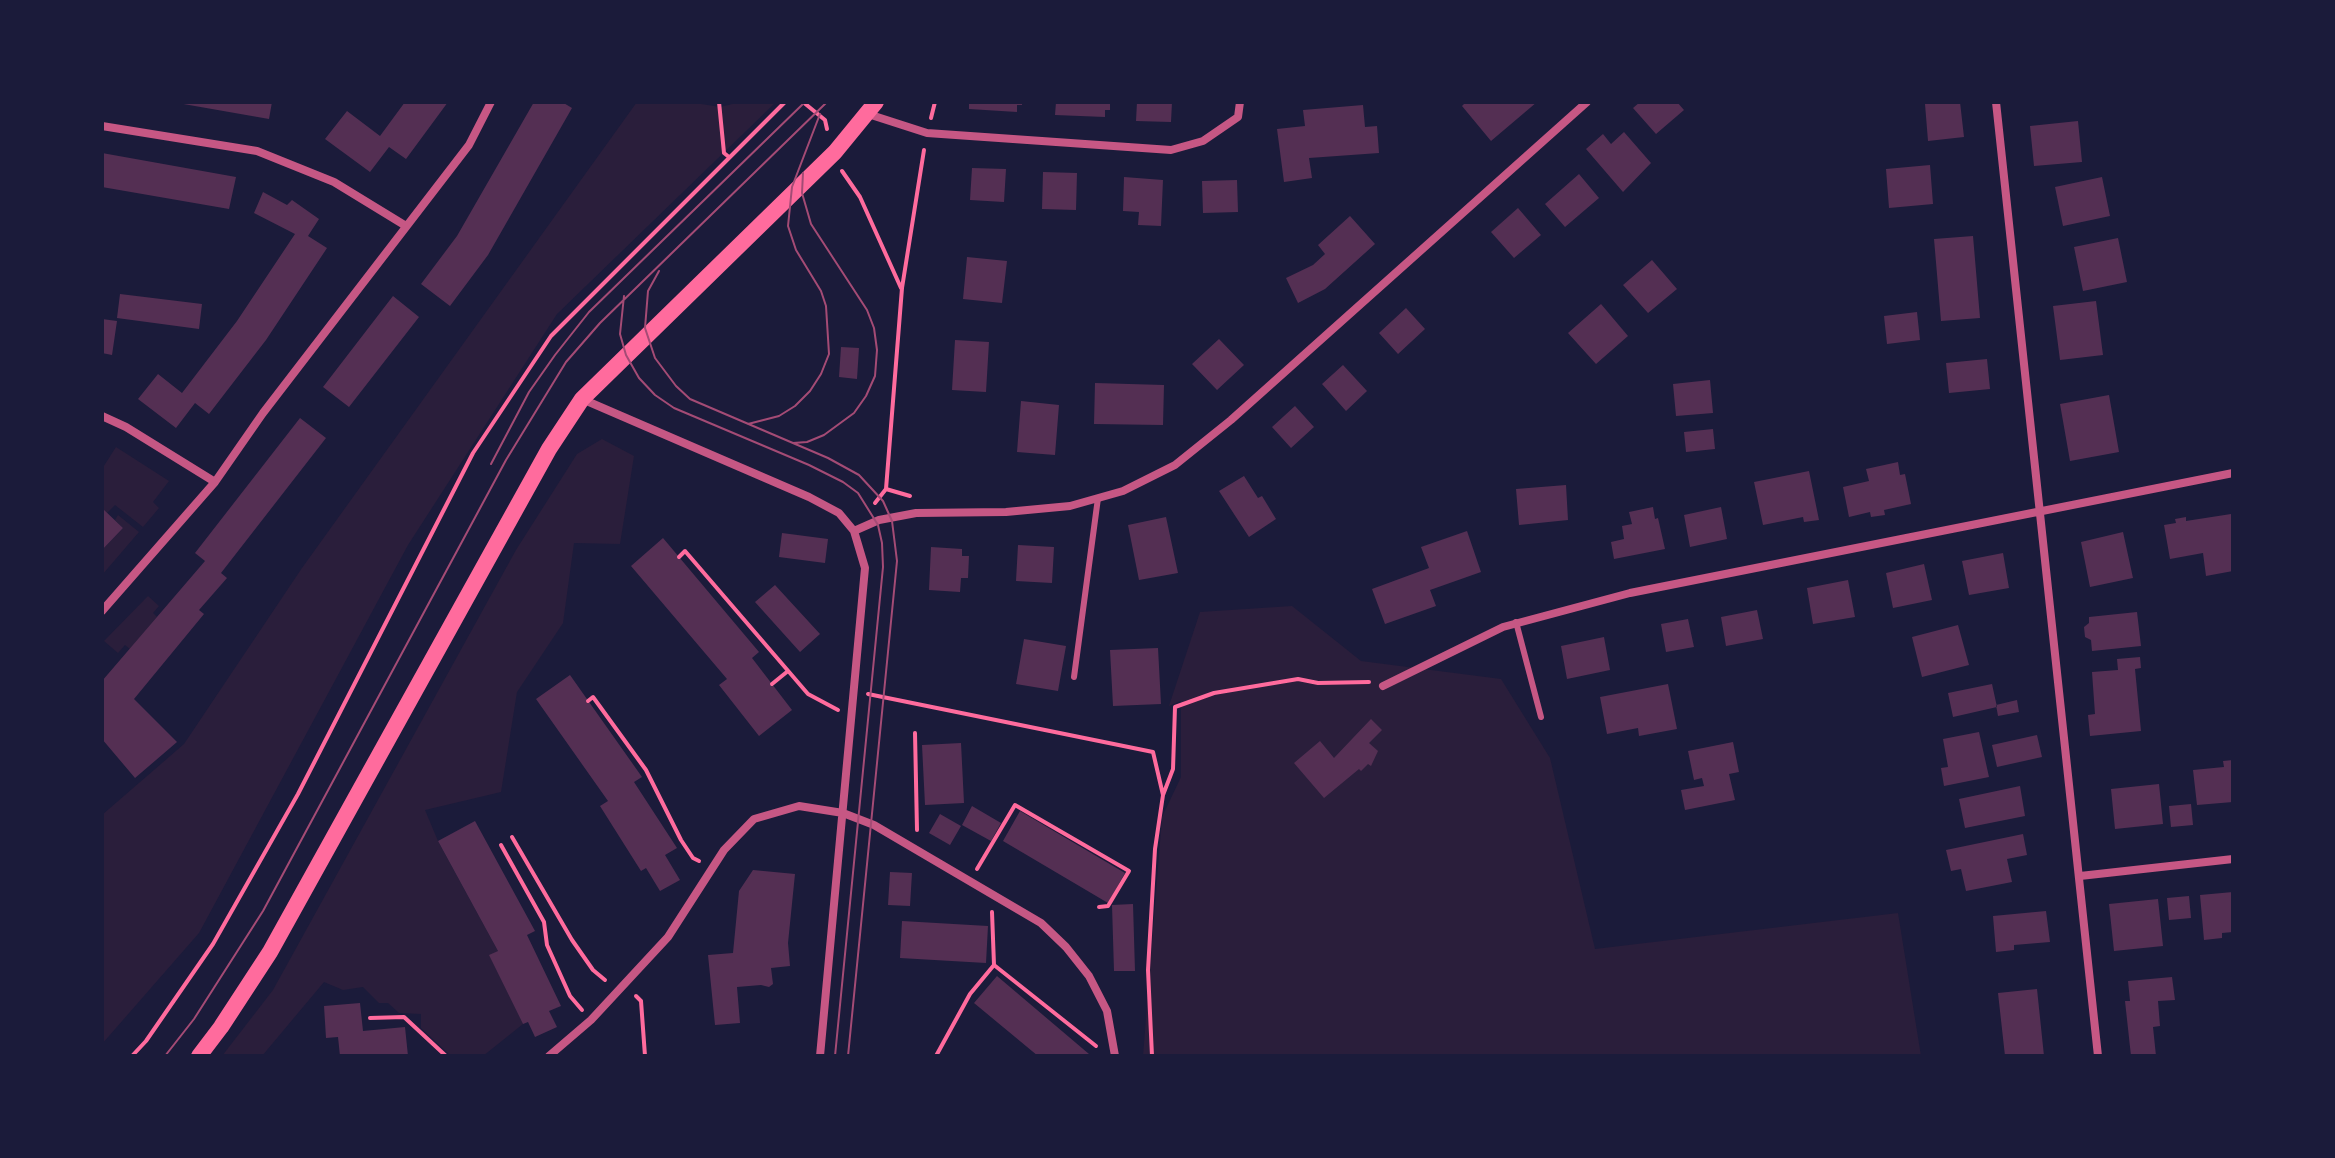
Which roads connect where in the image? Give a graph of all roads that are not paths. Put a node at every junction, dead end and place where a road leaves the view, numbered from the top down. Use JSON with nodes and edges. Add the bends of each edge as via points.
{"nodes":[{"id":1,"x":491,"y":102,"type":"edge"},
{"id":2,"x":1240,"y":102,"type":"edge"},
{"id":3,"x":1587,"y":102,"type":"edge"},
{"id":4,"x":1996,"y":102,"type":"edge"},
{"id":5,"x":872,"y":108,"type":"edge"},
{"id":6,"x":102,"y":126,"type":"edge"},
{"id":7,"x":406,"y":226,"type":"junction"},
{"id":8,"x":582,"y":399,"type":"junction"},
{"id":9,"x":102,"y":416,"type":"edge"},
{"id":10,"x":2233,"y":473,"type":"edge"},
{"id":11,"x":215,"y":482,"type":"junction"},
{"id":12,"x":1098,"y":498,"type":"junction"},
{"id":13,"x":2039,"y":512,"type":"junction"},
{"id":14,"x":854,"y":531,"type":"junction"},
{"id":15,"x":102,"y":611,"type":"edge"},
{"id":16,"x":1516,"y":622,"type":"junction"},
{"id":17,"x":1074,"y":677,"type":"dead end"},
{"id":18,"x":1383,"y":686,"type":"dead end"},
{"id":19,"x":1541,"y":717,"type":"dead end"},
{"id":20,"x":843,"y":813,"type":"junction"},
{"id":21,"x":2233,"y":859,"type":"edge"},
{"id":22,"x":2080,"y":876,"type":"junction"},
{"id":23,"x":1115,"y":1052,"type":"edge"},
{"id":24,"x":199,"y":1056,"type":"edge"},
{"id":25,"x":549,"y":1056,"type":"edge"},
{"id":26,"x":820,"y":1056,"type":"edge"},
{"id":27,"x":2098,"y":1056,"type":"edge"}],
"edges":[{"from":1,"to":7,"type":"street","via":[[469,145]]},
{"from":2,"to":5,"type":"street","via":[[1238,117],[1203,141],[1171,150],[927,133]]},
{"from":3,"to":12,"type":"street","via":[[1231,420],[1175,465]]},
{"from":4,"to":13,"type":"street"},
{"from":5,"to":8,"type":"main road","via":[[835,152]]},
{"from":6,"to":7,"type":"street","via":[[257,151],[334,182]]},
{"from":7,"to":11,"type":"street"},
{"from":8,"to":14,"type":"street","via":[[809,497],[839,513]]},
{"from":8,"to":24,"type":"main road","via":[[549,449],[270,952]]},
{"from":9,"to":11,"type":"street"},
{"from":10,"to":13,"type":"street"},
{"from":11,"to":15,"type":"street"},
{"from":12,"to":14,"type":"street","via":[[1006,512],[916,513]]},
{"from":12,"to":17,"type":"lane"},
{"from":13,"to":16,"type":"street","via":[[1630,593]]},
{"from":13,"to":22,"type":"street"},
{"from":14,"to":20,"type":"street","via":[[865,568]]},
{"from":16,"to":18,"type":"street"},
{"from":16,"to":19,"type":"lane"},
{"from":20,"to":23,"type":"street","via":[[874,825],[1041,923],[1089,976],[1107,1011]]},
{"from":20,"to":25,"type":"street","via":[[799,806],[754,819],[724,850],[668,937],[622,989]]},
{"from":20,"to":26,"type":"street"},
{"from":21,"to":22,"type":"street"},
{"from":22,"to":27,"type":"street"}]}
